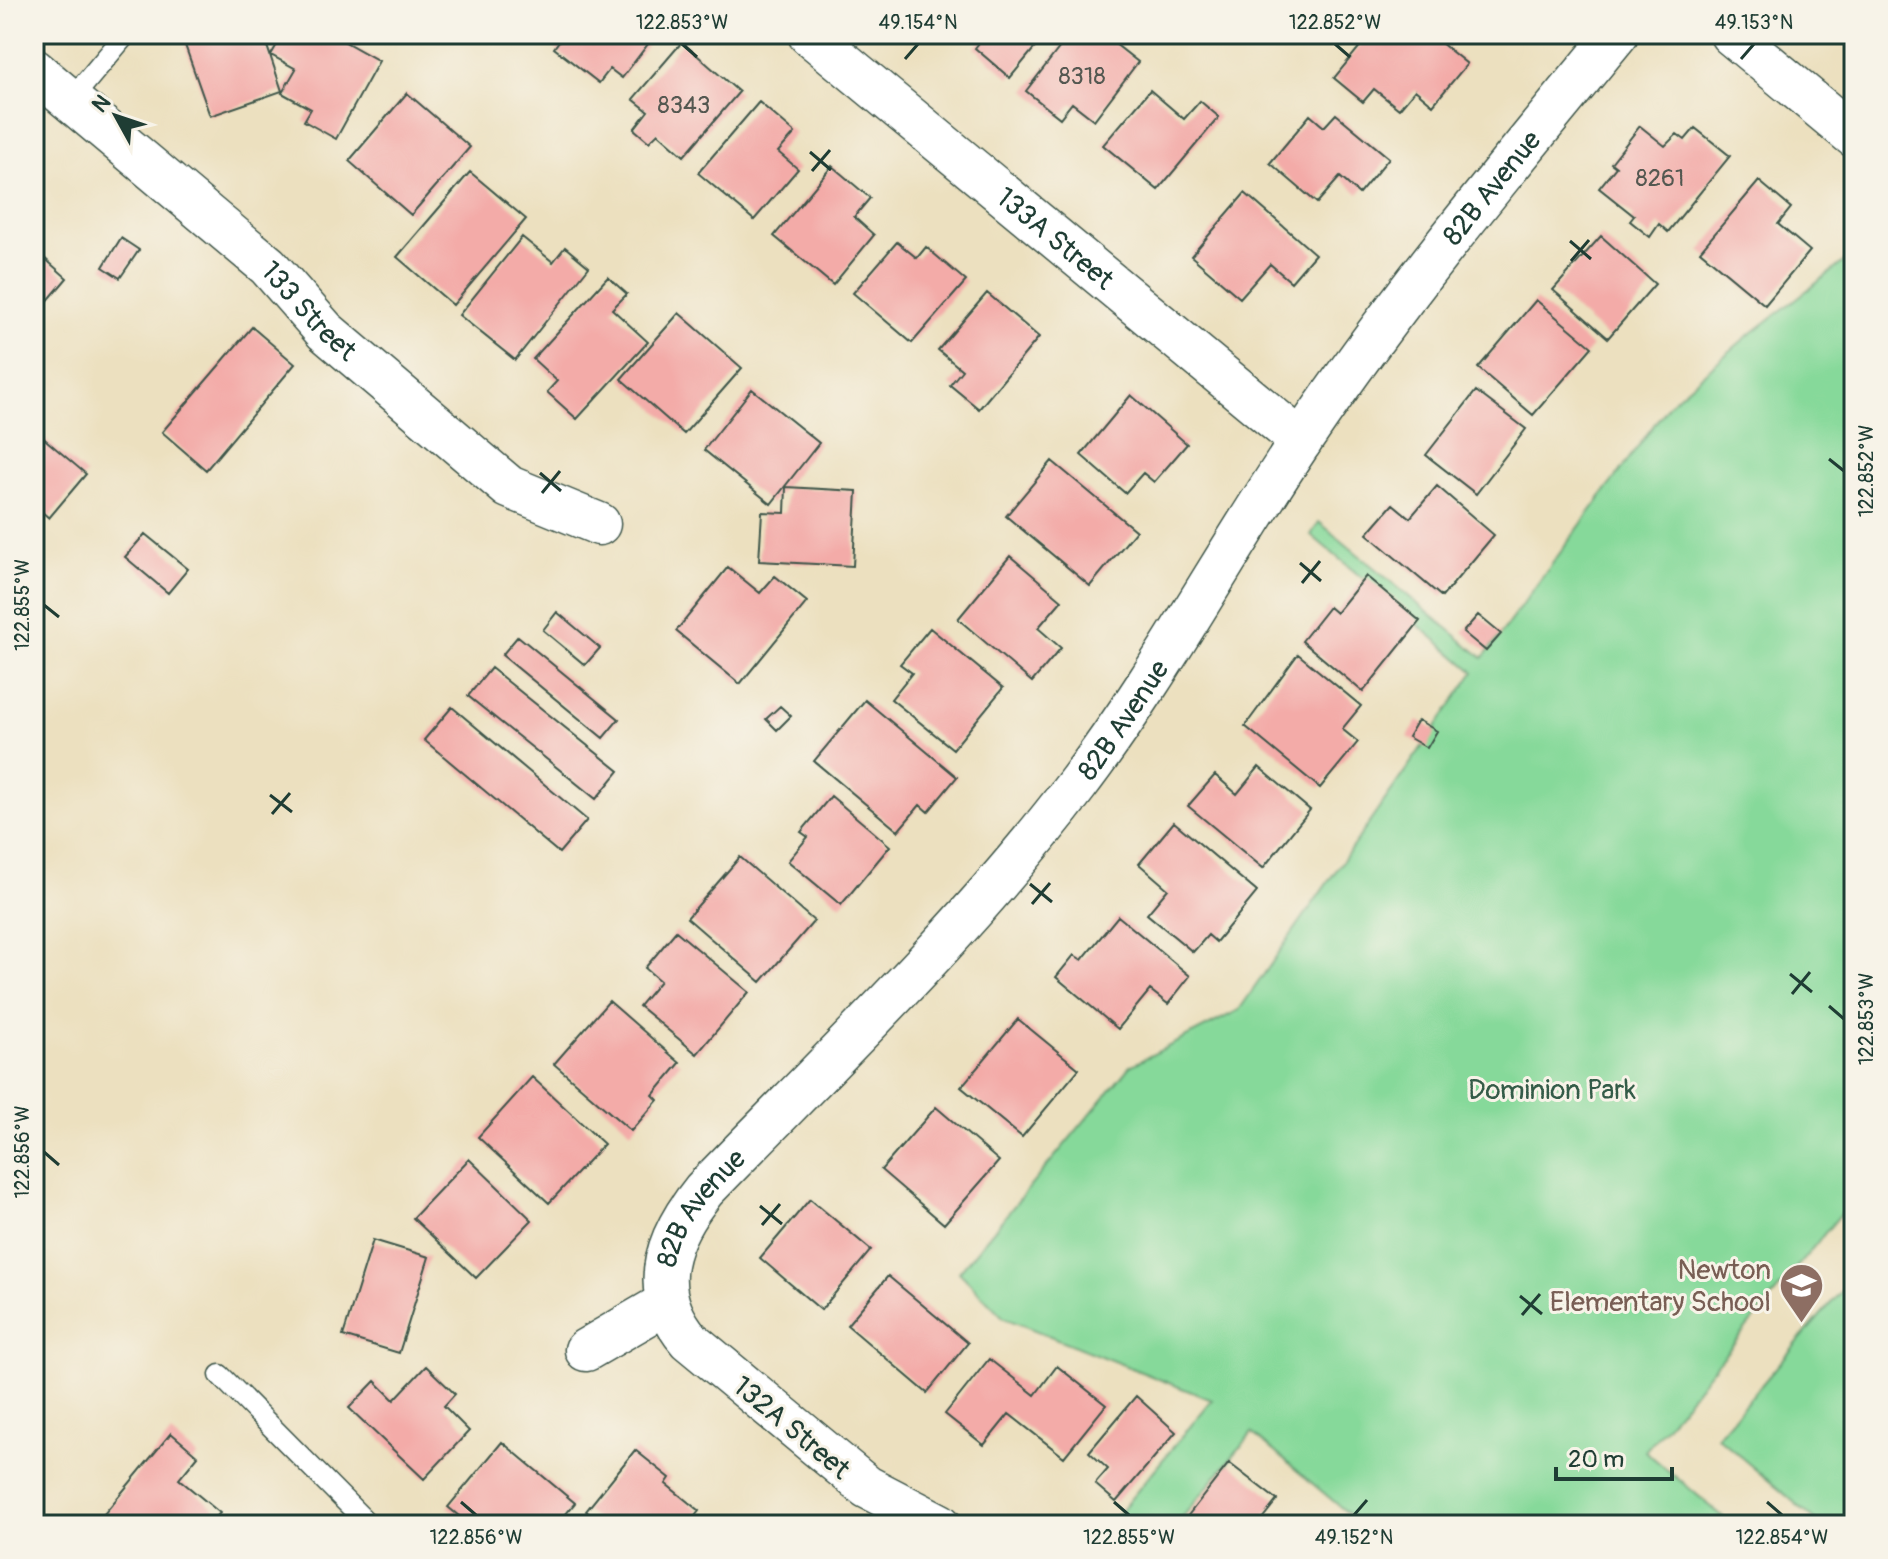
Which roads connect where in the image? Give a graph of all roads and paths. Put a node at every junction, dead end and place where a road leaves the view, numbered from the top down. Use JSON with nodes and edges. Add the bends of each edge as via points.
{"nodes":[{"id":1,"x":126,"y":34,"type":"edge"},
{"id":2,"x":809,"y":34,"type":"edge"},
{"id":3,"x":1617,"y":34,"type":"edge"},
{"id":4,"x":1731,"y":34,"type":"edge"},
{"id":5,"x":34,"y":70,"type":"edge"},
{"id":6,"x":70,"y":101,"type":"junction"},
{"id":7,"x":1854,"y":136,"type":"edge"},
{"id":8,"x":1301,"y":441,"type":"junction"},
{"id":9,"x":599,"y":524,"type":"dead end"},
{"id":10,"x":665,"y":1304,"type":"junction"},
{"id":11,"x":586,"y":1350,"type":"dead end"},
{"id":12,"x":220,"y":1375,"type":"dead end"},
{"id":13,"x":364,"y":1523,"type":"edge"},
{"id":14,"x":940,"y":1525,"type":"edge"}],
"edges":[{"from":1,"to":6,"type":"lane"},
{"from":2,"to":8,"type":"street","name":"133A Street"},
{"from":3,"to":8,"type":"street","name":"82B Avenue","via":[[1430,260]]},
{"from":4,"to":7,"type":"street"},
{"from":5,"to":6,"type":"street","name":"133 Street"},
{"from":6,"to":9,"type":"street","name":"133 Street","via":[[268,266],[325,331],[509,487]]},
{"from":8,"to":10,"type":"street","name":"82B Avenue","via":[[1134,705],[1024,853],[691,1206],[669,1251]]},
{"from":10,"to":11,"type":"street","name":"82B Avenue"},
{"from":10,"to":14,"type":"street","name":"132A Street","via":[[689,1340],[826,1457],[888,1501]]},
{"from":12,"to":13,"type":"lane"}]}
